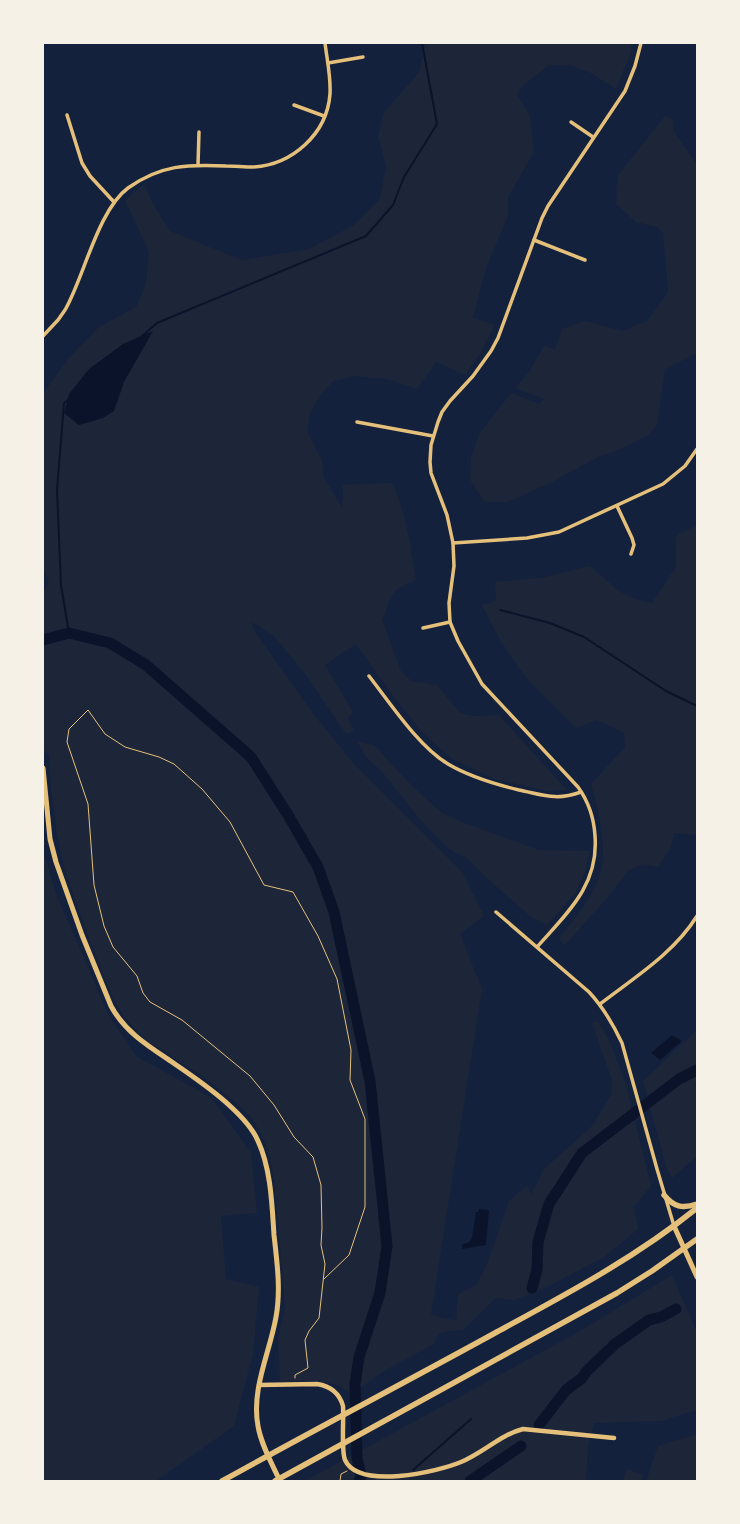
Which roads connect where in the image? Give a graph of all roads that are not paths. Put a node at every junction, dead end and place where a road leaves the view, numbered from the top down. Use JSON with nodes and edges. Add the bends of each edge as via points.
{"nodes":[{"id":1,"x":325,"y":43,"type":"edge"},
{"id":2,"x":641,"y":43,"type":"edge"},
{"id":3,"x":362,"y":57,"type":"dead end"},
{"id":4,"x":328,"y":63,"type":"junction"},
{"id":5,"x":294,"y":105,"type":"dead end"},
{"id":6,"x":67,"y":115,"type":"dead end"},
{"id":7,"x":324,"y":116,"type":"junction"},
{"id":8,"x":571,"y":122,"type":"dead end"},
{"id":9,"x":199,"y":132,"type":"dead end"},
{"id":10,"x":593,"y":137,"type":"junction"},
{"id":11,"x":198,"y":165,"type":"junction"},
{"id":12,"x":114,"y":202,"type":"junction"},
{"id":13,"x":534,"y":240,"type":"junction"},
{"id":14,"x":585,"y":260,"type":"dead end"},
{"id":15,"x":43,"y":336,"type":"edge"},
{"id":16,"x":358,"y":422,"type":"dead end"},
{"id":17,"x":433,"y":436,"type":"junction"},
{"id":18,"x":697,"y":449,"type":"edge"},
{"id":19,"x":617,"y":506,"type":"junction"},
{"id":20,"x":453,"y":543,"type":"junction"},
{"id":21,"x":631,"y":554,"type":"dead end"},
{"id":22,"x":450,"y":622,"type":"junction"},
{"id":23,"x":423,"y":628,"type":"dead end"},
{"id":24,"x":369,"y":676,"type":"dead end"},
{"id":25,"x":43,"y":768,"type":"edge"},
{"id":26,"x":581,"y":792,"type":"junction"},
{"id":27,"x":496,"y":912,"type":"dead end"},
{"id":28,"x":697,"y":916,"type":"edge"},
{"id":29,"x":537,"y":947,"type":"junction"},
{"id":30,"x":600,"y":1004,"type":"junction"},
{"id":31,"x":664,"y":1195,"type":"junction"},
{"id":32,"x":697,"y":1204,"type":"edge"},
{"id":33,"x":697,"y":1208,"type":"edge"},
{"id":34,"x":674,"y":1226,"type":"junction"},
{"id":35,"x":697,"y":1239,"type":"edge"},
{"id":36,"x":685,"y":1248,"type":"junction"},
{"id":37,"x":697,"y":1277,"type":"edge"},
{"id":38,"x":259,"y":1386,"type":"junction"},
{"id":39,"x":614,"y":1438,"type":"dead end"},
{"id":40,"x":268,"y":1456,"type":"junction"},
{"id":41,"x":277,"y":1480,"type":"edge"},
{"id":42,"x":222,"y":1481,"type":"edge"}],
"edges":[{"from":1,"to":4,"type":"street"},
{"from":2,"to":10,"type":"street","via":[[625,91]]},
{"from":3,"to":4,"type":"street"},
{"from":4,"to":7,"type":"street","via":[[330,95]]},
{"from":5,"to":7,"type":"street"},
{"from":6,"to":12,"type":"street","via":[[82,163],[90,176]]},
{"from":7,"to":11,"type":"street","via":[[307,144],[289,158],[253,167]]},
{"from":8,"to":10,"type":"street"},
{"from":9,"to":11,"type":"street"},
{"from":10,"to":13,"type":"street","via":[[548,206]]},
{"from":11,"to":12,"type":"street","via":[[168,168],[152,174],[126,189]]},
{"from":12,"to":15,"type":"street","via":[[104,219],[69,303]]},
{"from":13,"to":14,"type":"street"},
{"from":13,"to":17,"type":"street","via":[[498,338],[473,376],[442,412]]},
{"from":16,"to":17,"type":"street"},
{"from":17,"to":20,"type":"street","via":[[431,473],[447,515]]},
{"from":18,"to":19,"type":"street","via":[[685,466],[663,484]]},
{"from":19,"to":20,"type":"street","via":[[559,532],[543,536]]},
{"from":19,"to":21,"type":"street","via":[[632,538],[634,545]]},
{"from":20,"to":22,"type":"street"},
{"from":22,"to":23,"type":"street"},
{"from":22,"to":26,"type":"street","via":[[482,684]]},
{"from":24,"to":26,"type":"street","via":[[407,726],[446,764],[493,784],[554,798]]},
{"from":25,"to":38,"type":"main road","via":[[50,839],[56,862],[82,935],[117,1017],[124,1027],[140,1040],[225,1101],[249,1126],[258,1140],[267,1170],[271,1198],[278,1280],[278,1301]]},
{"from":26,"to":29,"type":"street","via":[[592,815],[596,851],[594,865],[580,896]]},
{"from":27,"to":29,"type":"street"},
{"from":28,"to":30,"type":"street","via":[[681,939],[669,950]]},
{"from":29,"to":30,"type":"street"},
{"from":30,"to":31,"type":"street","via":[[622,1043]]},
{"from":31,"to":32,"type":"highway","via":[[676,1206]]},
{"from":31,"to":34,"type":"street"},
{"from":33,"to":34,"type":"highway"},
{"from":34,"to":36,"type":"main road"},
{"from":34,"to":40,"type":"highway","via":[[586,1284]]},
{"from":35,"to":36,"type":"highway"},
{"from":36,"to":37,"type":"main road"},
{"from":36,"to":41,"type":"highway","via":[[617,1293]]},
{"from":38,"to":39,"type":"street","via":[[324,1385],[334,1390],[342,1400],[343,1406],[343,1452],[346,1462],[351,1468],[372,1476],[388,1477],[447,1468],[523,1429]]},
{"from":38,"to":40,"type":"main road","via":[[258,1425]]},
{"from":40,"to":41,"type":"main road"},
{"from":40,"to":42,"type":"highway"}]}
